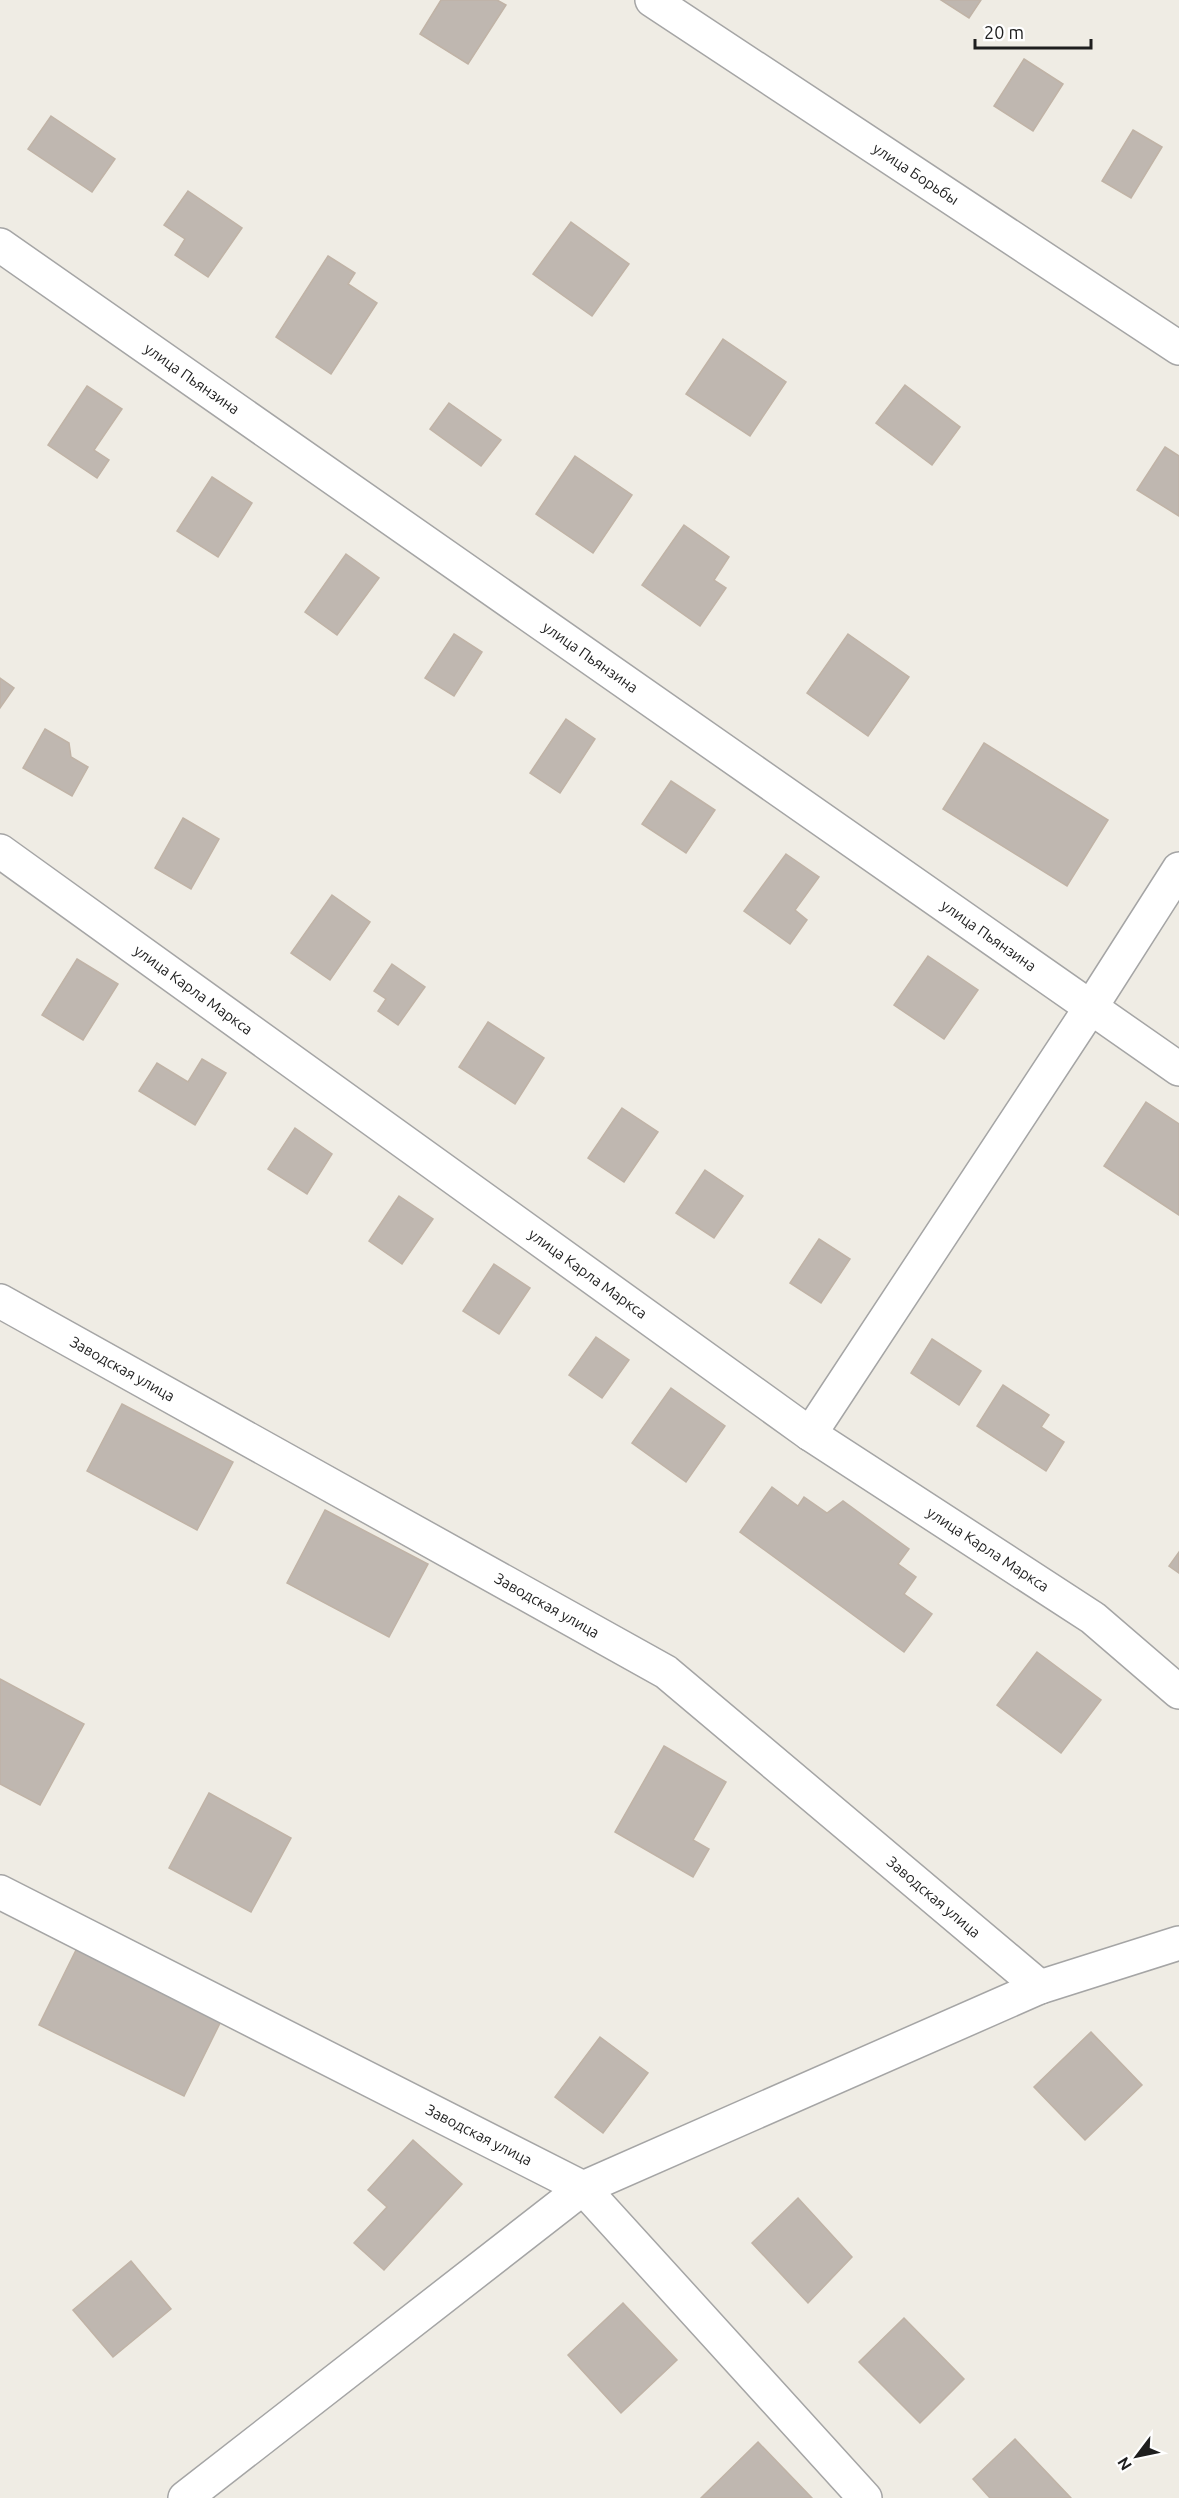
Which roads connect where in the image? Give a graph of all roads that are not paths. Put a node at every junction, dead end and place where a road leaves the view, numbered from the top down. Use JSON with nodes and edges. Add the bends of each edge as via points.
{"nodes":[{"id":1,"x":652,"y":0,"type":"edge"},
{"id":2,"x":0,"y":245,"type":"edge"},
{"id":3,"x":1179,"y":348,"type":"edge"},
{"id":4,"x":0,"y":851,"type":"edge"},
{"id":5,"x":1179,"y":869,"type":"edge"},
{"id":6,"x":1091,"y":1007,"type":"junction"},
{"id":7,"x":1179,"y":1069,"type":"edge"},
{"id":8,"x":0,"y":1301,"type":"edge"},
{"id":9,"x":810,"y":1434,"type":"junction"},
{"id":10,"x":1179,"y":1692,"type":"edge"},
{"id":11,"x":0,"y":1892,"type":"edge"},
{"id":12,"x":1179,"y":1943,"type":"edge"},
{"id":13,"x":1040,"y":1987,"type":"junction"},
{"id":14,"x":583,"y":2188,"type":"junction"},
{"id":15,"x":184,"y":2498,"type":"edge"},
{"id":16,"x":865,"y":2498,"type":"edge"}],
"edges":[{"from":1,"to":3,"type":"street","name":"улица Борьбы"},
{"from":2,"to":6,"type":"street","name":"улица Пьянзина"},
{"from":4,"to":9,"type":"street","name":"улица Карла Маркса"},
{"from":5,"to":6,"type":"street"},
{"from":6,"to":7,"type":"street","name":"улица Пьянзина"},
{"from":6,"to":9,"type":"street"},
{"from":8,"to":13,"type":"street","name":"Заводская улица","via":[[666,1672]]},
{"from":9,"to":10,"type":"street","name":"улица Карла Маркса","via":[[1093,1618]]},
{"from":11,"to":14,"type":"street","name":"Заводская улица"},
{"from":12,"to":13,"type":"street"},
{"from":13,"to":14,"type":"street"},
{"from":14,"to":15,"type":"street"},
{"from":14,"to":16,"type":"street","name":"Заводская улица"}]}
